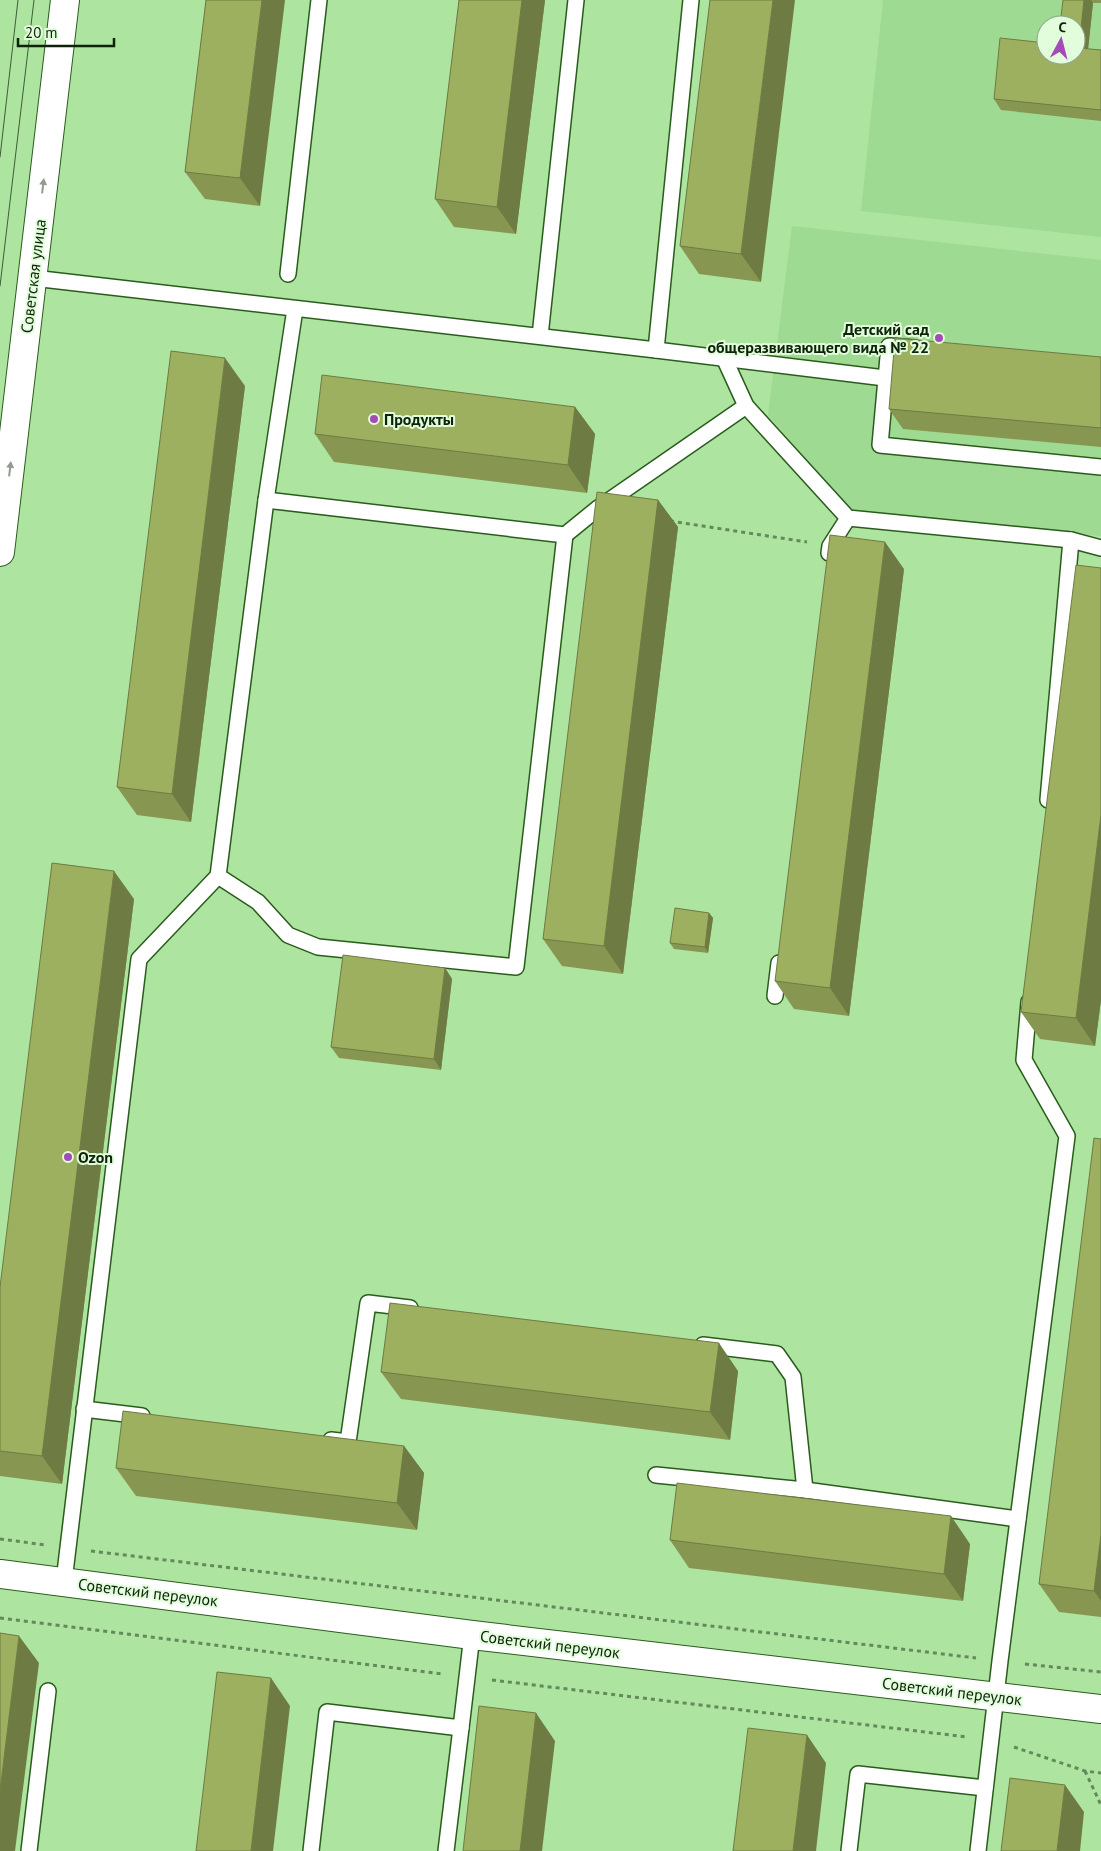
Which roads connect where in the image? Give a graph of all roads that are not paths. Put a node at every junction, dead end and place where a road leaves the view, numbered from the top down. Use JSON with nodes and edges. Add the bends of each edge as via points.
{"nodes":[{"id":1,"x":65,"y":0,"type":"edge"},
{"id":2,"x":319,"y":0,"type":"edge"},
{"id":3,"x":576,"y":0,"type":"edge"},
{"id":4,"x":691,"y":0,"type":"edge"},
{"id":5,"x":288,"y":274,"type":"dead end"},
{"id":6,"x":33,"y":278,"type":"junction"},
{"id":7,"x":295,"y":308,"type":"junction"},
{"id":8,"x":540,"y":336,"type":"junction"},
{"id":9,"x":927,"y":349,"type":"edge"},
{"id":10,"x":656,"y":350,"type":"junction"},
{"id":11,"x":724,"y":358,"type":"junction"},
{"id":12,"x":885,"y":378,"type":"junction"},
{"id":13,"x":746,"y":406,"type":"junction"},
{"id":14,"x":1101,"y":467,"type":"edge"},
{"id":15,"x":266,"y":500,"type":"junction"},
{"id":16,"x":848,"y":518,"type":"junction"},
{"id":17,"x":565,"y":535,"type":"junction"},
{"id":18,"x":1071,"y":540,"type":"junction"},
{"id":19,"x":1101,"y":548,"type":"edge"},
{"id":20,"x":0,"y":552,"type":"edge"},
{"id":21,"x":827,"y":566,"type":"edge"},
{"id":22,"x":1046,"y":814,"type":"edge"},
{"id":23,"x":218,"y":876,"type":"junction"},
{"id":24,"x":781,"y":948,"type":"edge"},
{"id":25,"x":1030,"y":991,"type":"edge"},
{"id":26,"x":775,"y":996,"type":"edge"},
{"id":27,"x":426,"y":1310,"type":"edge"},
{"id":28,"x":689,"y":1344,"type":"edge"},
{"id":29,"x":84,"y":1409,"type":"junction"},
{"id":30,"x":153,"y":1418,"type":"edge"},
{"id":31,"x":319,"y":1438,"type":"edge"},
{"id":32,"x":656,"y":1475,"type":"dead end"},
{"id":33,"x":805,"y":1490,"type":"junction"},
{"id":34,"x":1018,"y":1519,"type":"junction"},
{"id":35,"x":0,"y":1574,"type":"edge"},
{"id":36,"x":64,"y":1582,"type":"junction"},
{"id":37,"x":472,"y":1635,"type":"junction"},
{"id":38,"x":48,"y":1691,"type":"dead end"},
{"id":39,"x":996,"y":1696,"type":"junction"},
{"id":40,"x":1101,"y":1709,"type":"edge"},
{"id":41,"x":461,"y":1728,"type":"junction"},
{"id":42,"x":986,"y":1788,"type":"junction"},
{"id":43,"x":29,"y":1851,"type":"edge"},
{"id":44,"x":311,"y":1851,"type":"edge"},
{"id":45,"x":446,"y":1851,"type":"edge"},
{"id":46,"x":849,"y":1851,"type":"edge"},
{"id":47,"x":978,"y":1851,"type":"edge"}],
"edges":[{"from":6,"to":1,"type":"street","name":"Советская улица","one_way":true},
{"from":2,"to":5,"type":"lane"},
{"from":3,"to":8,"type":"lane"},
{"from":4,"to":10,"type":"lane"},
{"from":6,"to":7,"type":"lane"},
{"from":20,"to":6,"type":"street","name":"Советская улица","one_way":true},
{"from":7,"to":8,"type":"lane"},
{"from":7,"to":15,"type":"lane"},
{"from":8,"to":10,"type":"lane"},
{"from":9,"to":12,"type":"lane","via":[[889,346]]},
{"from":10,"to":11,"type":"lane"},
{"from":11,"to":12,"type":"lane"},
{"from":11,"to":13,"type":"lane"},
{"from":12,"to":14,"type":"lane","via":[[880,445]]},
{"from":13,"to":16,"type":"lane"},
{"from":13,"to":17,"type":"lane","via":[[597,509]]},
{"from":15,"to":17,"type":"lane"},
{"from":15,"to":23,"type":"lane"},
{"from":16,"to":18,"type":"lane"},
{"from":16,"to":21,"type":"lane","via":[[830,546]]},
{"from":17,"to":23,"type":"lane","via":[[516,967],[318,947],[288,936],[258,902]]},
{"from":18,"to":19,"type":"lane"},
{"from":18,"to":22,"type":"lane"},
{"from":23,"to":29,"type":"lane","via":[[139,959]]},
{"from":24,"to":26,"type":"lane"},
{"from":25,"to":34,"type":"lane","via":[[1024,1060],[1067,1136]]},
{"from":27,"to":31,"type":"lane","via":[[368,1303],[348,1442]]},
{"from":28,"to":33,"type":"lane","via":[[776,1354],[793,1377]]},
{"from":29,"to":30,"type":"lane"},
{"from":29,"to":36,"type":"lane"},
{"from":32,"to":33,"type":"lane"},
{"from":33,"to":34,"type":"lane"},
{"from":34,"to":39,"type":"lane"},
{"from":35,"to":36,"type":"street","name":"Советский переулок"},
{"from":36,"to":37,"type":"street","name":"Советский переулок"},
{"from":37,"to":39,"type":"street","name":"Советский переулок"},
{"from":37,"to":41,"type":"lane"},
{"from":38,"to":43,"type":"lane"},
{"from":39,"to":40,"type":"street","name":"Советский переулок"},
{"from":39,"to":42,"type":"lane"},
{"from":41,"to":44,"type":"lane","via":[[327,1712]]},
{"from":41,"to":45,"type":"lane"},
{"from":42,"to":46,"type":"lane","via":[[858,1774]]},
{"from":42,"to":47,"type":"lane"}]}
